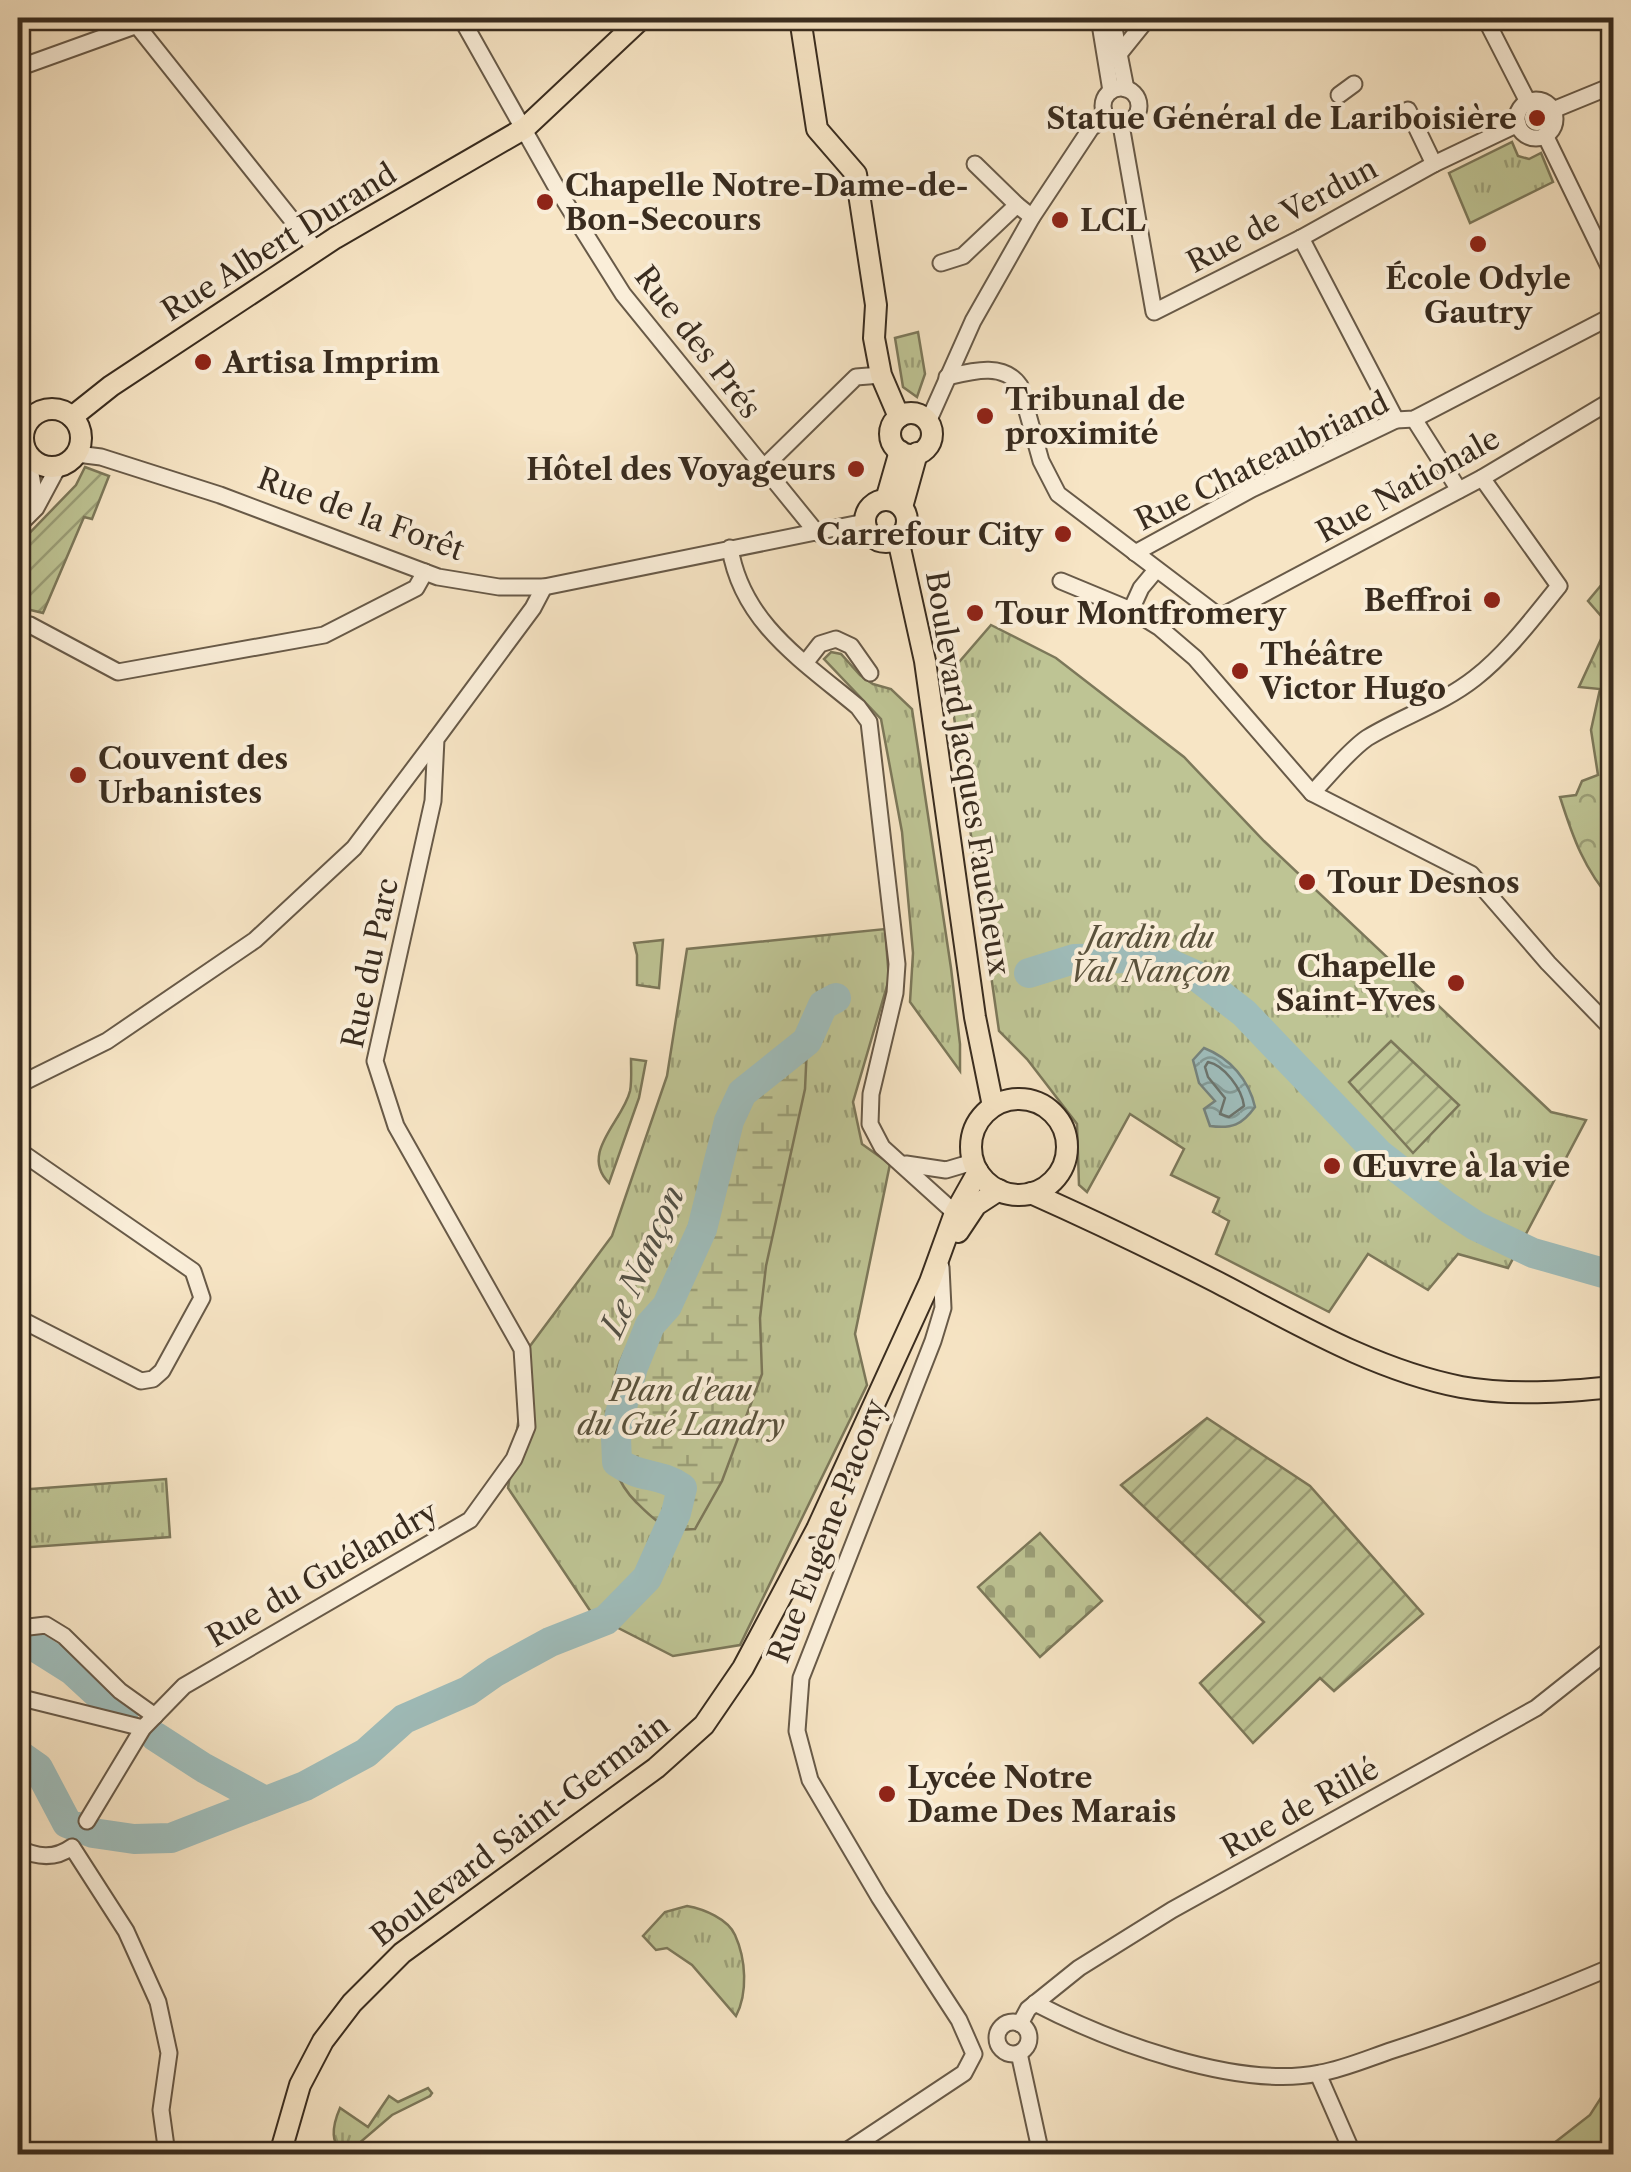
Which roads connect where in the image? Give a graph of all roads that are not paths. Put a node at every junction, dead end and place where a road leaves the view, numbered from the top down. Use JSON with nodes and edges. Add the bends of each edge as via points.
{"nodes":[{"id":1,"x":157,"y":18,"type":"edge"},
{"id":2,"x":461,"y":18,"type":"edge"},
{"id":3,"x":642,"y":18,"type":"edge"},
{"id":4,"x":800,"y":18,"type":"edge"},
{"id":5,"x":1098,"y":18,"type":"edge"},
{"id":6,"x":1112,"y":18,"type":"edge"},
{"id":7,"x":1148,"y":18,"type":"edge"},
{"id":8,"x":1486,"y":18,"type":"edge"},
{"id":9,"x":134,"y":21,"type":"edge"},
{"id":10,"x":1119,"y":54,"type":"junction"},
{"id":11,"x":18,"y":68,"type":"edge"},
{"id":12,"x":1354,"y":84,"type":"dead end"},
{"id":13,"x":1614,"y":85,"type":"edge"},
{"id":14,"x":1118,"y":90,"type":"junction"},
{"id":15,"x":1339,"y":96,"type":"dead end"},
{"id":16,"x":1528,"y":102,"type":"junction"},
{"id":17,"x":1408,"y":110,"type":"dead end"},
{"id":18,"x":1553,"y":110,"type":"junction"},
{"id":19,"x":1106,"y":117,"type":"junction"},
{"id":20,"x":1121,"y":124,"type":"junction"},
{"id":21,"x":1518,"y":124,"type":"junction"},
{"id":22,"x":524,"y":128,"type":"junction"},
{"id":23,"x":1545,"y":136,"type":"junction"},
{"id":24,"x":976,"y":164,"type":"dead end"},
{"id":25,"x":1434,"y":164,"type":"junction"},
{"id":26,"x":1017,"y":205,"type":"junction"},
{"id":27,"x":1032,"y":217,"type":"junction"},
{"id":28,"x":1302,"y":238,"type":"junction"},
{"id":29,"x":316,"y":250,"type":"junction"},
{"id":30,"x":942,"y":263,"type":"dead end"},
{"id":31,"x":1614,"y":277,"type":"edge"},
{"id":32,"x":1614,"y":316,"type":"edge"},
{"id":33,"x":881,"y":375,"type":"junction"},
{"id":34,"x":948,"y":377,"type":"junction"},
{"id":35,"x":1614,"y":399,"type":"edge"},
{"id":36,"x":72,"y":417,"type":"junction"},
{"id":37,"x":899,"y":417,"type":"junction"},
{"id":38,"x":1414,"y":419,"type":"junction"},
{"id":39,"x":1396,"y":420,"type":"junction"},
{"id":40,"x":928,"y":422,"type":"junction"},
{"id":41,"x":22,"y":423,"type":"edge"},
{"id":42,"x":23,"y":449,"type":"edge"},
{"id":43,"x":908,"y":452,"type":"junction"},
{"id":44,"x":77,"y":454,"type":"junction"},
{"id":45,"x":58,"y":467,"type":"junction"},
{"id":46,"x":763,"y":468,"type":"junction"},
{"id":47,"x":1482,"y":478,"type":"junction"},
{"id":48,"x":1459,"y":490,"type":"junction"},
{"id":49,"x":894,"y":503,"type":"junction"},
{"id":50,"x":865,"y":522,"type":"junction"},
{"id":51,"x":20,"y":524,"type":"edge"},
{"id":52,"x":817,"y":533,"type":"junction"},
{"id":53,"x":898,"y":539,"type":"junction"},
{"id":54,"x":730,"y":548,"type":"junction"},
{"id":55,"x":1135,"y":554,"type":"junction"},
{"id":56,"x":1156,"y":570,"type":"junction"},
{"id":57,"x":424,"y":572,"type":"junction"},
{"id":58,"x":1061,"y":581,"type":"dead end"},
{"id":59,"x":544,"y":587,"type":"junction"},
{"id":60,"x":1130,"y":610,"type":"junction"},
{"id":61,"x":18,"y":622,"type":"edge"},
{"id":62,"x":806,"y":662,"type":"junction"},
{"id":63,"x":870,"y":673,"type":"dead end"},
{"id":64,"x":436,"y":739,"type":"junction"},
{"id":65,"x":1312,"y":792,"type":"junction"},
{"id":66,"x":975,"y":1017,"type":"junction"},
{"id":67,"x":1614,"y":1031,"type":"edge"},
{"id":68,"x":18,"y":1085,"type":"edge"},
{"id":69,"x":1018,"y":1099,"type":"junction"},
{"id":70,"x":993,"y":1106,"type":"junction"},
{"id":71,"x":18,"y":1150,"type":"edge"},
{"id":72,"x":902,"y":1163,"type":"junction"},
{"id":73,"x":976,"y":1167,"type":"junction"},
{"id":74,"x":1056,"y":1177,"type":"junction"},
{"id":75,"x":999,"y":1190,"type":"junction"},
{"id":76,"x":1032,"y":1193,"type":"junction"},
{"id":77,"x":955,"y":1213,"type":"junction"},
{"id":78,"x":1084,"y":1216,"type":"junction"},
{"id":79,"x":936,"y":1274,"type":"junction"},
{"id":80,"x":18,"y":1318,"type":"edge"},
{"id":81,"x":522,"y":1349,"type":"joint"},
{"id":82,"x":1614,"y":1387,"type":"edge"},
{"id":83,"x":20,"y":1628,"type":"dead end"},
{"id":84,"x":1614,"y":1646,"type":"edge"},
{"id":85,"x":18,"y":1697,"type":"edge"},
{"id":86,"x":155,"y":1716,"type":"junction"},
{"id":87,"x":143,"y":1728,"type":"junction"},
{"id":88,"x":87,"y":1821,"type":"dead end"},
{"id":89,"x":18,"y":1848,"type":"edge"},
{"id":90,"x":1614,"y":1966,"type":"edge"},
{"id":91,"x":1035,"y":2003,"type":"junction"},
{"id":92,"x":1020,"y":2024,"type":"junction"},
{"id":93,"x":962,"y":2027,"type":"junction"},
{"id":94,"x":999,"y":2030,"type":"junction"},
{"id":95,"x":1000,"y":2049,"type":"junction"},
{"id":96,"x":1018,"y":2053,"type":"junction"},
{"id":97,"x":974,"y":2054,"type":"junction"},
{"id":98,"x":1318,"y":2074,"type":"junction"},
{"id":99,"x":167,"y":2154,"type":"edge"},
{"id":100,"x":280,"y":2154,"type":"edge"},
{"id":101,"x":842,"y":2154,"type":"edge"},
{"id":102,"x":1040,"y":2154,"type":"edge"},
{"id":103,"x":1353,"y":2154,"type":"edge"}],
"edges":[{"from":1,"to":9,"type":"street"},
{"from":2,"to":22,"type":"street","name":"Rue des Prés"},
{"from":3,"to":22,"type":"main road","name":"Rue Albert Durand"},
{"from":4,"to":33,"type":"main road","via":[[817,129],[856,174]]},
{"from":5,"to":14,"type":"street"},
{"from":6,"to":10,"type":"street"},
{"from":7,"to":10,"type":"street"},
{"from":8,"to":16,"type":"street"},
{"from":9,"to":11,"type":"street"},
{"from":9,"to":29,"type":"street"},
{"from":10,"to":14,"type":"street"},
{"from":12,"to":15,"type":"street"},
{"from":13,"to":18,"type":"street"},
{"from":14,"to":19,"type":"street","via":[[1102,106]]},
{"from":14,"to":20,"type":"street","via":[[1136,95],[1139,105],[1133,120]]},
{"from":16,"to":18,"type":"street"},
{"from":16,"to":21,"type":"street"},
{"from":17,"to":25,"type":"street"},
{"from":18,"to":23,"type":"street","via":[[1555,122]]},
{"from":19,"to":20,"type":"street"},
{"from":19,"to":27,"type":"street","via":[[1091,128]]},
{"from":20,"to":28,"type":"street","name":"Rue de Verdun","via":[[1154,312]]},
{"from":21,"to":23,"type":"street","via":[[1528,136]]},
{"from":21,"to":25,"type":"street","name":"Rue de Verdun"},
{"from":22,"to":29,"type":"main road","name":"Rue Albert Durand"},
{"from":22,"to":46,"type":"street","name":"Rue des Prés","via":[[623,294]]},
{"from":23,"to":31,"type":"street"},
{"from":24,"to":26,"type":"street"},
{"from":25,"to":28,"type":"street","name":"Rue de Verdun"},
{"from":26,"to":27,"type":"street"},
{"from":26,"to":30,"type":"street","via":[[963,256]]},
{"from":27,"to":34,"type":"street"},
{"from":28,"to":39,"type":"street"},
{"from":29,"to":36,"type":"main road","name":"Rue Albert Durand"},
{"from":32,"to":38,"type":"street"},
{"from":33,"to":37,"type":"main road"},
{"from":33,"to":46,"type":"street","via":[[856,376]]},
{"from":34,"to":40,"type":"street"},
{"from":34,"to":55,"type":"street","via":[[1001,370],[1014,378],[1051,484]]},
{"from":35,"to":47,"type":"street","name":"Rue Nationale"},
{"from":36,"to":41,"type":"main road","via":[[44,410]]},
{"from":36,"to":44,"type":"main road","via":[[81,438]]},
{"from":37,"to":40,"type":"main road","via":[[911,413]]},
{"from":37,"to":43,"type":"main road","via":[[890,434]]},
{"from":38,"to":39,"type":"street","name":"Rue Chateaubriand"},
{"from":38,"to":48,"type":"street"},
{"from":39,"to":55,"type":"street","name":"Rue Chateaubriand"},
{"from":40,"to":43,"type":"main road","via":[[930,440]]},
{"from":41,"to":42,"type":"main road"},
{"from":42,"to":45,"type":"main road","via":[[42,466]]},
{"from":42,"to":51,"type":"street","via":[[33,486]]},
{"from":43,"to":49,"type":"main road"},
{"from":44,"to":45,"type":"main road"},
{"from":44,"to":57,"type":"street","name":"Rue de la Forêt","via":[[220,496]]},
{"from":45,"to":51,"type":"street"},
{"from":46,"to":52,"type":"street","name":"Rue des Prés"},
{"from":47,"to":48,"type":"street","name":"Rue Nationale"},
{"from":47,"to":65,"type":"street","via":[[1558,586],[1476,677],[1362,742]]},
{"from":48,"to":56,"type":"street","name":"Rue Nationale","via":[[1220,617]]},
{"from":49,"to":50,"type":"main road","via":[[869,509]]},
{"from":49,"to":53,"type":"main road","via":[[907,527]]},
{"from":50,"to":52,"type":"street","name":"Rue de la Forêt"},
{"from":50,"to":53,"type":"main road","via":[[880,541]]},
{"from":52,"to":54,"type":"street","name":"Rue de la Forêt"},
{"from":53,"to":66,"type":"main road","name":"Boulevard Jacques Faucheux","via":[[925,661]]},
{"from":54,"to":59,"type":"street","name":"Rue de la Forêt"},
{"from":54,"to":62,"type":"street","via":[[742,594],[761,623]]},
{"from":55,"to":56,"type":"street"},
{"from":56,"to":60,"type":"street"},
{"from":57,"to":59,"type":"street","name":"Rue de la Forêt","via":[[466,584]]},
{"from":57,"to":61,"type":"street","via":[[416,588],[324,635],[118,672]]},
{"from":58,"to":60,"type":"street"},
{"from":59,"to":64,"type":"street"},
{"from":60,"to":65,"type":"street","via":[[1195,658]]},
{"from":62,"to":63,"type":"street","via":[[820,644],[836,639],[851,646]]},
{"from":62,"to":72,"type":"street","via":[[869,722],[897,964],[870,1124]]},
{"from":64,"to":68,"type":"street","via":[[354,848],[255,940],[107,1041]]},
{"from":64,"to":81,"type":"street","name":"Rue du Parc","via":[[433,801],[375,1062],[396,1126]]},
{"from":65,"to":67,"type":"street","via":[[1472,874]]},
{"from":66,"to":69,"type":"main road","name":"Boulevard Jacques Faucheux"},
{"from":66,"to":70,"type":"main road","name":"Boulevard Jacques Faucheux"},
{"from":69,"to":70,"type":"main road"},
{"from":69,"to":74,"type":"main road","via":[[1047,1108],[1065,1134]]},
{"from":70,"to":73,"type":"main road","via":[[974,1131]]},
{"from":71,"to":80,"type":"street","via":[[193,1271],[202,1298],[162,1372],[141,1381]]},
{"from":72,"to":73,"type":"street"},
{"from":72,"to":77,"type":"street"},
{"from":73,"to":75,"type":"main road"},
{"from":73,"to":77,"type":"main road","name":"Boulevard Saint-Germain"},
{"from":74,"to":76,"type":"main road"},
{"from":74,"to":78,"type":"main road"},
{"from":75,"to":76,"type":"main road"},
{"from":75,"to":79,"type":"main road","name":"Rue Eugène Pacory","via":[[964,1220]]},
{"from":76,"to":78,"type":"main road"},
{"from":77,"to":79,"type":"main road","name":"Boulevard Saint-Germain"},
{"from":78,"to":82,"type":"main road","via":[[1281,1317],[1418,1377],[1512,1392]]},
{"from":79,"to":93,"type":"street","name":"Rue Eugène Pacory","via":[[942,1308],[933,1342],[801,1678],[796,1731],[810,1780]]},
{"from":79,"to":100,"type":"main road","name":"Boulevard Saint-Germain","via":[[817,1528],[743,1668],[704,1725],[656,1768],[389,1965],[323,2041],[300,2085]]},
{"from":81,"to":86,"type":"street","name":"Rue du Guélandry","via":[[527,1427],[514,1460],[470,1520],[184,1686]]},
{"from":83,"to":86,"type":"street","via":[[46,1625],[64,1636]]},
{"from":84,"to":91,"type":"street","name":"Rue de Rillé","via":[[1536,1708],[1172,1910]]},
{"from":85,"to":87,"type":"street"},
{"from":86,"to":87,"type":"street","name":"Rue du Guélandry"},
{"from":87,"to":88,"type":"street","name":"Rue du Guélandry"},
{"from":89,"to":99,"type":"street","via":[[36,1857],[72,1847],[126,1931],[158,2002],[169,2053],[161,2110]]},
{"from":90,"to":98,"type":"street"},
{"from":91,"to":92,"type":"street","name":"Rue de Rillé"},
{"from":91,"to":98,"type":"street","via":[[1115,2040],[1191,2063],[1255,2074]]},
{"from":92,"to":94,"type":"street"},
{"from":92,"to":96,"type":"street","via":[[1028,2040]]},
{"from":93,"to":94,"type":"street"},
{"from":93,"to":97,"type":"street","name":"Rue Eugène Pacory"},
{"from":94,"to":95,"type":"street"},
{"from":95,"to":96,"type":"street"},
{"from":95,"to":97,"type":"street"},
{"from":96,"to":102,"type":"street"},
{"from":97,"to":101,"type":"street","via":[[964,2073]]},
{"from":98,"to":103,"type":"street"}]}
